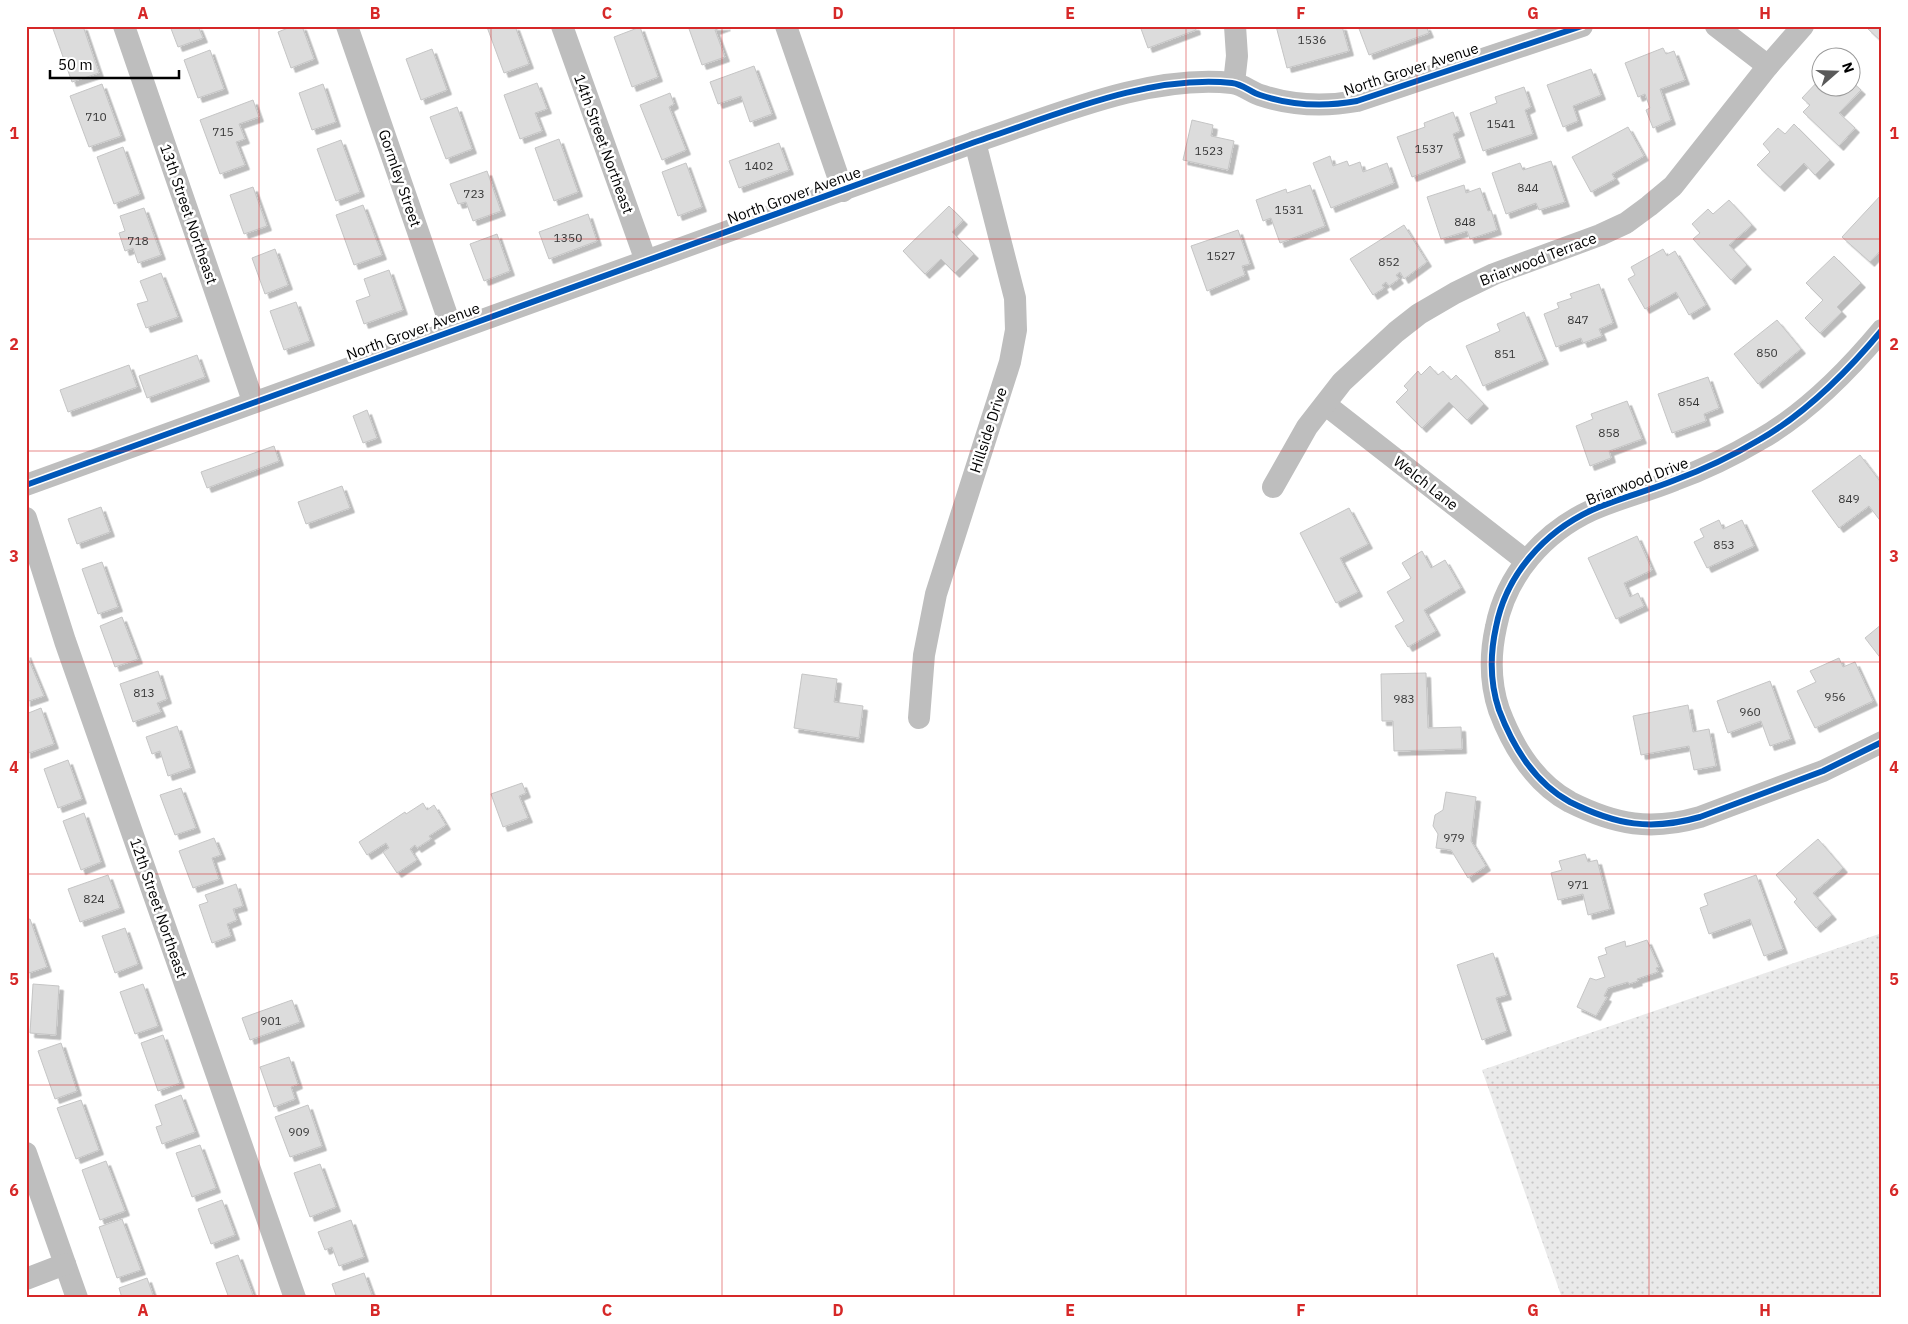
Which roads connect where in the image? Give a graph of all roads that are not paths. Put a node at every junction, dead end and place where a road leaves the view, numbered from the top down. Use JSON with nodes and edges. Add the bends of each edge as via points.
{"nodes":[{"id":1,"x":124,"y":26,"type":"edge"},
{"id":2,"x":347,"y":26,"type":"edge"},
{"id":3,"x":562,"y":26,"type":"edge"},
{"id":4,"x":786,"y":26,"type":"edge"},
{"id":5,"x":1235,"y":26,"type":"edge"},
{"id":6,"x":1582,"y":26,"type":"edge"},
{"id":7,"x":1716,"y":26,"type":"edge"},
{"id":8,"x":1803,"y":26,"type":"edge"},
{"id":9,"x":1768,"y":66,"type":"junction"},
{"id":10,"x":1234,"y":83,"type":"junction"},
{"id":11,"x":975,"y":142,"type":"junction"},
{"id":12,"x":843,"y":191,"type":"junction"},
{"id":13,"x":646,"y":261,"type":"junction"},
{"id":14,"x":452,"y":330,"type":"junction"},
{"id":15,"x":1882,"y":330,"type":"edge"},
{"id":16,"x":254,"y":402,"type":"junction"},
{"id":17,"x":1326,"y":405,"type":"junction"},
{"id":18,"x":26,"y":485,"type":"edge"},
{"id":19,"x":1273,"y":488,"type":"dead end"},
{"id":20,"x":26,"y":518,"type":"edge"},
{"id":21,"x":1526,"y":561,"type":"junction"},
{"id":22,"x":919,"y":718,"type":"dead end"},
{"id":23,"x":1882,"y":742,"type":"edge"},
{"id":24,"x":26,"y":1153,"type":"edge"},
{"id":25,"x":65,"y":1264,"type":"junction"},
{"id":26,"x":26,"y":1278,"type":"edge"},
{"id":27,"x":77,"y":1298,"type":"edge"},
{"id":28,"x":295,"y":1298,"type":"edge"}],
"edges":[{"from":1,"to":16,"type":"street","name":"13th Street Northeast"},
{"from":2,"to":14,"type":"street","name":"Gormley Street"},
{"from":3,"to":13,"type":"street","name":"14th Street Northeast"},
{"from":4,"to":12,"type":"street"},
{"from":5,"to":10,"type":"street","via":[[1238,44]]},
{"from":6,"to":10,"type":"street","name":"North Grover Avenue","via":[[1357,101],[1331,106],[1296,104],[1259,95]]},
{"from":7,"to":9,"type":"street"},
{"from":8,"to":9,"type":"street","name":"Briarwood Terrace"},
{"from":9,"to":17,"type":"street","name":"Briarwood Terrace","via":[[1673,186],[1649,206],[1626,223],[1494,274],[1419,314],[1368,356],[1342,382]]},
{"from":10,"to":11,"type":"street","name":"North Grover Avenue","via":[[1164,84],[1130,91]]},
{"from":11,"to":12,"type":"street","name":"North Grover Avenue"},
{"from":11,"to":22,"type":"street","name":"Hillside Drive","via":[[1016,298],[1016,330],[1010,362],[936,594],[924,655]]},
{"from":12,"to":13,"type":"street","name":"North Grover Avenue"},
{"from":13,"to":14,"type":"street","name":"North Grover Avenue"},
{"from":14,"to":16,"type":"street","name":"North Grover Avenue"},
{"from":15,"to":21,"type":"street","name":"Briarwood Drive","via":[[1827,390],[1762,439],[1720,462],[1592,510],[1545,540]]},
{"from":16,"to":18,"type":"street","name":"North Grover Avenue"},
{"from":17,"to":19,"type":"street","name":"Briarwood Terrace","via":[[1308,427]]},
{"from":17,"to":21,"type":"street","name":"Welch Lane"},
{"from":20,"to":28,"type":"street","name":"12th Street Northeast","via":[[65,642]]},
{"from":21,"to":23,"type":"street","name":"Briarwood Drive","via":[[1506,596],[1495,629],[1492,664],[1497,704],[1508,732],[1529,766],[1566,800],[1593,814],[1632,824],[1681,823],[1824,771]]},
{"from":24,"to":25,"type":"street"},
{"from":25,"to":26,"type":"street"},
{"from":25,"to":27,"type":"street"}]}
